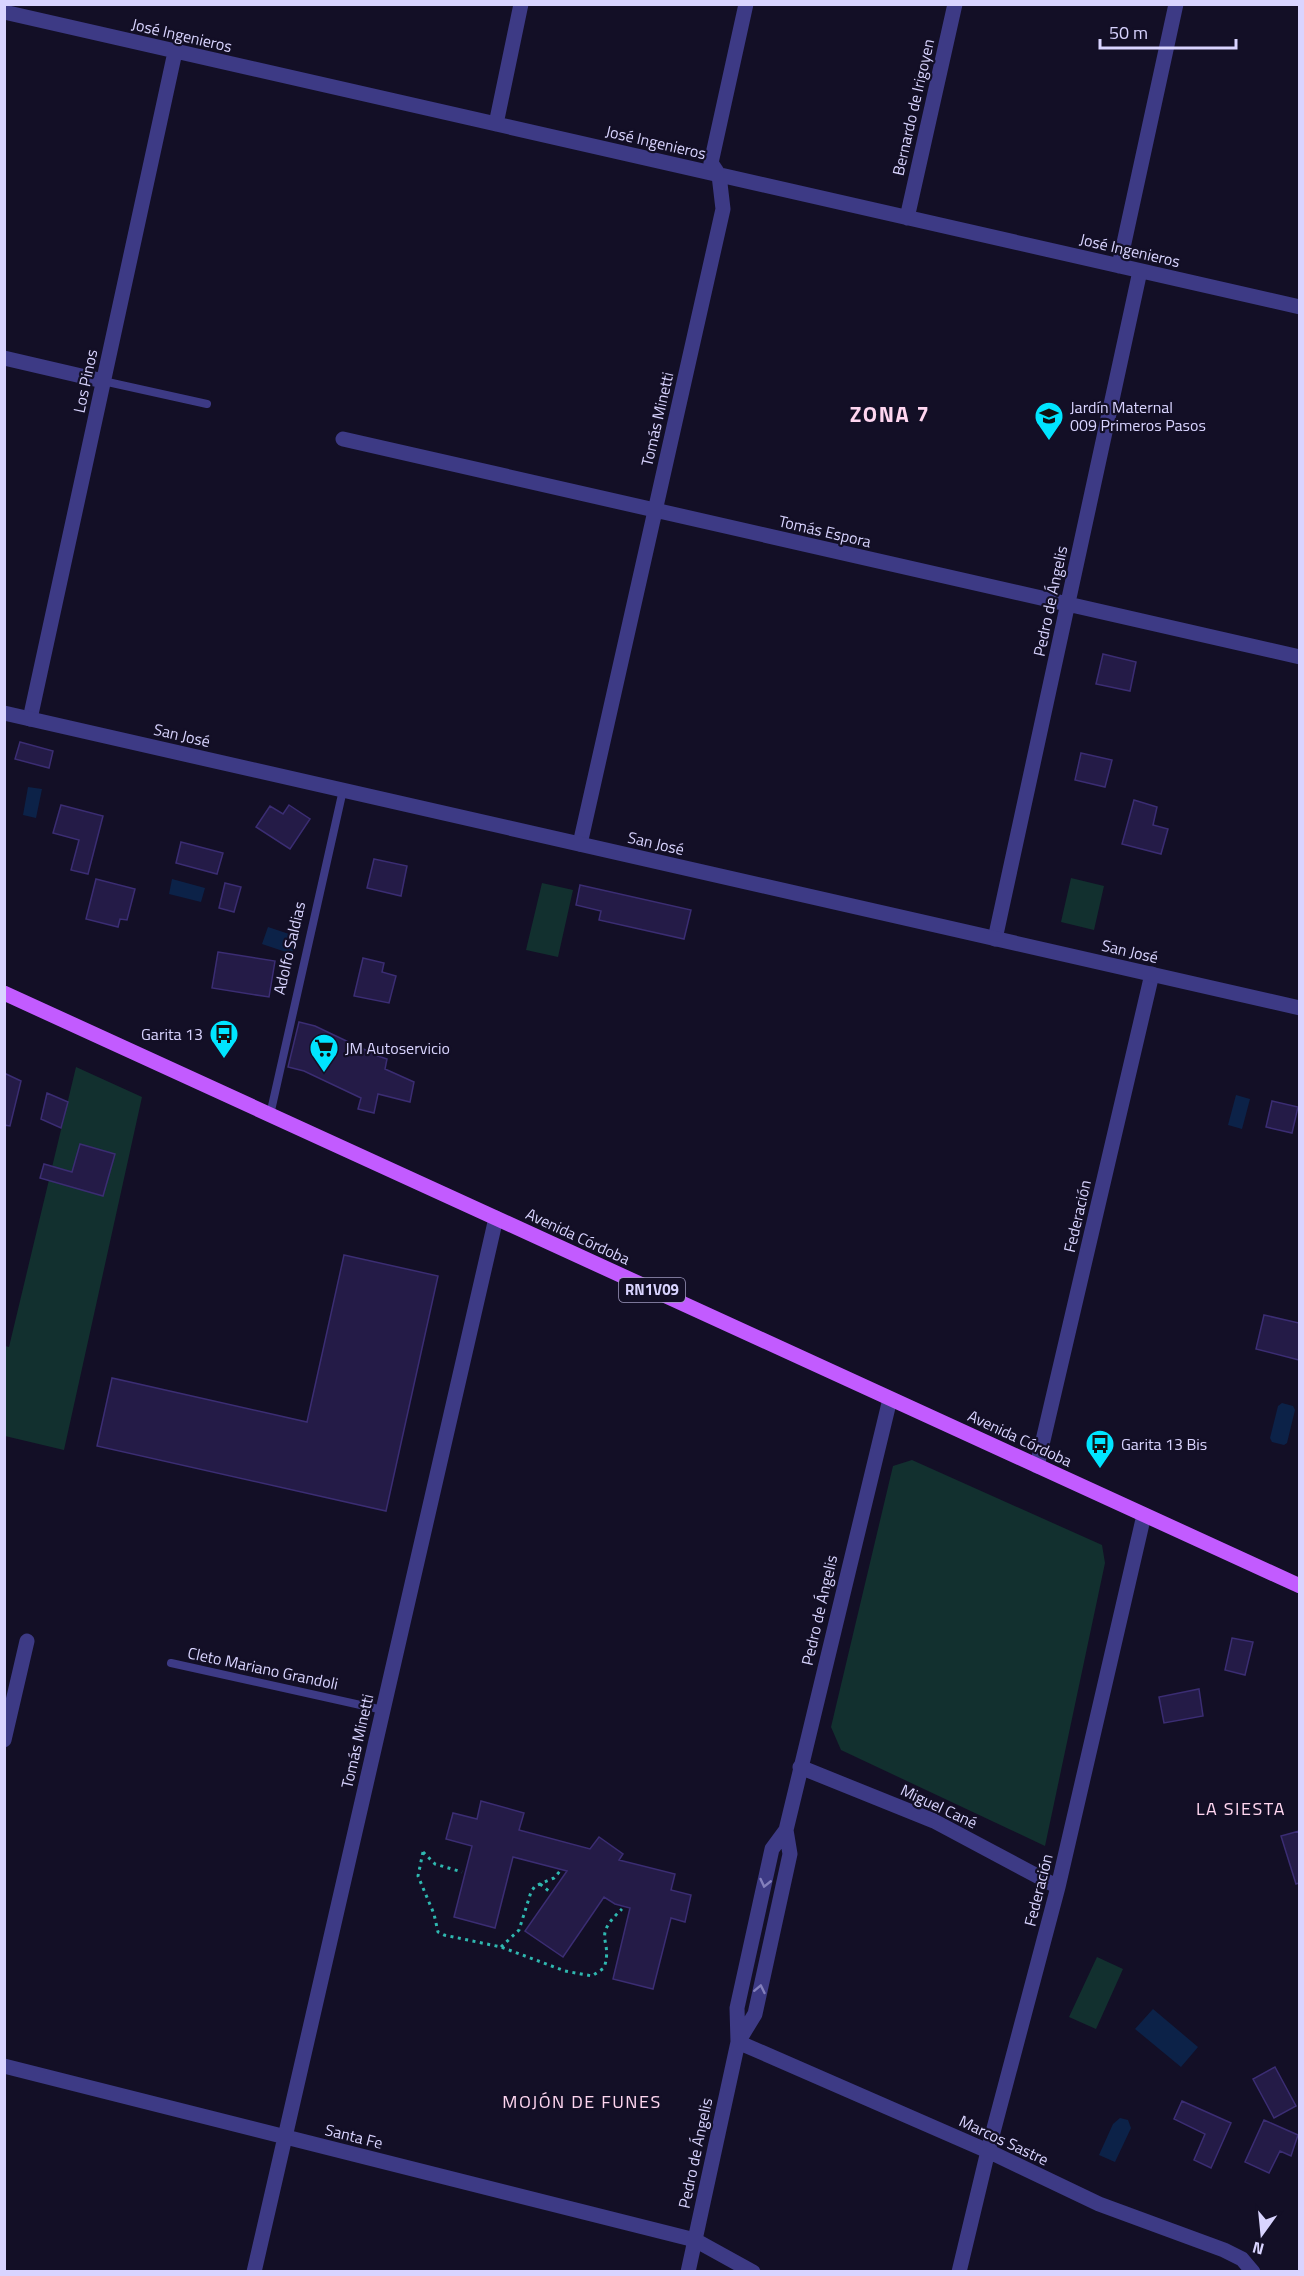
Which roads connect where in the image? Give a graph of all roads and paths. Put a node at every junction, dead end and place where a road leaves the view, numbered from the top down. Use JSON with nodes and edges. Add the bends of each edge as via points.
{"nodes":[{"id":1,"x":521,"y":4,"type":"edge"},
{"id":2,"x":746,"y":4,"type":"edge"},
{"id":3,"x":955,"y":4,"type":"edge"},
{"id":4,"x":1176,"y":4,"type":"edge"},
{"id":5,"x":4,"y":12,"type":"edge"},
{"id":6,"x":175,"y":52,"type":"junction"},
{"id":7,"x":496,"y":124,"type":"junction"},
{"id":8,"x":719,"y":175,"type":"junction"},
{"id":9,"x":907,"y":218,"type":"junction"},
{"id":10,"x":1119,"y":266,"type":"junction"},
{"id":11,"x":1140,"y":271,"type":"junction"},
{"id":12,"x":1299,"y":307,"type":"edge"},
{"id":13,"x":4,"y":358,"type":"edge"},
{"id":14,"x":103,"y":381,"type":"junction"},
{"id":15,"x":207,"y":404,"type":"dead end"},
{"id":16,"x":343,"y":439,"type":"dead end"},
{"id":17,"x":655,"y":511,"type":"junction"},
{"id":18,"x":1068,"y":605,"type":"junction"},
{"id":19,"x":1299,"y":657,"type":"edge"},
{"id":20,"x":4,"y":713,"type":"edge"},
{"id":21,"x":30,"y":719,"type":"junction"},
{"id":22,"x":343,"y":790,"type":"junction"},
{"id":23,"x":580,"y":844,"type":"junction"},
{"id":24,"x":995,"y":939,"type":"junction"},
{"id":25,"x":1152,"y":974,"type":"junction"},
{"id":26,"x":4,"y":993,"type":"edge"},
{"id":27,"x":1299,"y":1008,"type":"edge"},
{"id":28,"x":270,"y":1115,"type":"junction"},
{"id":29,"x":496,"y":1218,"type":"junction"},
{"id":30,"x":890,"y":1399,"type":"junction"},
{"id":31,"x":1036,"y":1466,"type":"junction"},
{"id":32,"x":1144,"y":1515,"type":"junction"},
{"id":33,"x":1298,"y":1583,"type":"edge"},
{"id":34,"x":27,"y":1641,"type":"dead end"},
{"id":35,"x":171,"y":1663,"type":"dead end"},
{"id":36,"x":383,"y":1710,"type":"junction"},
{"id":37,"x":4,"y":1740,"type":"edge"},
{"id":38,"x":800,"y":1767,"type":"junction"},
{"id":39,"x":560,"y":1871,"type":"dead end"},
{"id":40,"x":462,"y":1872,"type":"dead end"},
{"id":41,"x":540,"y":1884,"type":"junction"},
{"id":42,"x":1058,"y":1887,"type":"junction"},
{"id":43,"x":550,"y":1892,"type":"dead end"},
{"id":44,"x":622,"y":1909,"type":"dead end"},
{"id":45,"x":501,"y":1947,"type":"junction"},
{"id":46,"x":738,"y":2042,"type":"junction"},
{"id":47,"x":4,"y":2066,"type":"edge"},
{"id":48,"x":285,"y":2137,"type":"junction"},
{"id":49,"x":988,"y":2151,"type":"junction"},
{"id":50,"x":695,"y":2240,"type":"junction"},
{"id":51,"x":254,"y":2271,"type":"edge"},
{"id":52,"x":688,"y":2271,"type":"edge"},
{"id":53,"x":753,"y":2271,"type":"edge"},
{"id":54,"x":959,"y":2271,"type":"edge"},
{"id":55,"x":1253,"y":2271,"type":"edge"}],
"edges":[{"from":1,"to":7,"type":"street"},
{"from":2,"to":8,"type":"street","name":"Tomás Minetti","via":[[711,163]]},
{"from":3,"to":9,"type":"street","name":"Bernardo de Irigoyen"},
{"from":4,"to":10,"type":"street"},
{"from":5,"to":6,"type":"street","name":"José Ingenieros"},
{"from":6,"to":7,"type":"street","name":"José Ingenieros"},
{"from":6,"to":14,"type":"street","name":"Los Pinos"},
{"from":7,"to":8,"type":"street","name":"José Ingenieros"},
{"from":8,"to":9,"type":"street","name":"José Ingenieros"},
{"from":8,"to":17,"type":"street","name":"Tomás Minetti","via":[[723,209]]},
{"from":9,"to":10,"type":"street","name":"José Ingenieros"},
{"from":10,"to":11,"type":"street","name":"José Ingenieros"},
{"from":11,"to":12,"type":"street","name":"José Ingenieros"},
{"from":11,"to":18,"type":"street","name":"Pedro de Ángelis"},
{"from":13,"to":14,"type":"street"},
{"from":14,"to":15,"type":"lane"},
{"from":14,"to":21,"type":"street","name":"Los Pinos"},
{"from":16,"to":17,"type":"street","name":"Tomás Espora"},
{"from":17,"to":18,"type":"street","name":"Tomás Espora"},
{"from":17,"to":23,"type":"street","name":"Tomás Minetti"},
{"from":18,"to":19,"type":"street","name":"Tomás Espora"},
{"from":18,"to":24,"type":"street","name":"Pedro de Ángelis"},
{"from":20,"to":21,"type":"street","name":"San José"},
{"from":21,"to":22,"type":"street","name":"San José"},
{"from":22,"to":23,"type":"street","name":"San José"},
{"from":22,"to":28,"type":"lane","name":"Adolfo Saldias"},
{"from":23,"to":24,"type":"street","name":"San José"},
{"from":24,"to":25,"type":"street","name":"San José"},
{"from":25,"to":27,"type":"street","name":"San José"},
{"from":25,"to":31,"type":"street","name":"Federación"},
{"from":26,"to":28,"type":"main road","name":"Avenida Córdoba","number":"RN1V09"},
{"from":28,"to":29,"type":"main road","name":"Avenida Córdoba","number":"RN1V09"},
{"from":29,"to":30,"type":"main road","name":"Avenida Córdoba","number":"RN1V09"},
{"from":29,"to":36,"type":"street","name":"Tomás Minetti"},
{"from":30,"to":31,"type":"main road","name":"Avenida Córdoba","number":"RN1V09"},
{"from":30,"to":38,"type":"street","name":"Pedro de Ángelis"},
{"from":31,"to":32,"type":"main road","name":"Avenida Córdoba","number":"RN1V09"},
{"from":32,"to":33,"type":"main road","name":"Avenida Córdoba","number":"RN1V09"},
{"from":32,"to":42,"type":"street","name":"Federación"},
{"from":34,"to":37,"type":"street"},
{"from":35,"to":36,"type":"lane","name":"Cleto Mariano Grandoli"},
{"from":36,"to":48,"type":"street","name":"Tomás Minetti"},
{"from":38,"to":42,"type":"street","name":"Miguel Cané","via":[[934,1821]]},
{"from":38,"to":46,"type":"street","name":"Pedro de Ángelis","via":[[786,1830],[790,1854],[755,2014]]},
{"from":39,"to":41,"type":"path"},
{"from":40,"to":45,"type":"path","via":[[435,1864],[423,1852],[418,1876],[438,1932]]},
{"from":41,"to":43,"type":"path"},
{"from":41,"to":45,"type":"path","via":[[531,1892],[519,1930]]},
{"from":42,"to":49,"type":"street","name":"Federación"},
{"from":44,"to":45,"type":"path","via":[[604,1929],[604,1968],[592,1976],[559,1969]]},
{"from":46,"to":49,"type":"street","name":"Marcos Sastre"},
{"from":46,"to":50,"type":"street","name":"Pedro de Ángelis"},
{"from":47,"to":48,"type":"street","name":"Santa Fe"},
{"from":48,"to":50,"type":"street","name":"Santa Fe"},
{"from":48,"to":51,"type":"street","name":"Tomás Minetti"},
{"from":49,"to":54,"type":"street","name":"Federación"},
{"from":49,"to":55,"type":"street","name":"Marcos Sastre","via":[[1099,2204],[1242,2259]]},
{"from":50,"to":52,"type":"street","name":"Pedro de Ángelis"},
{"from":50,"to":53,"type":"street","name":"Santa Fe"}]}
